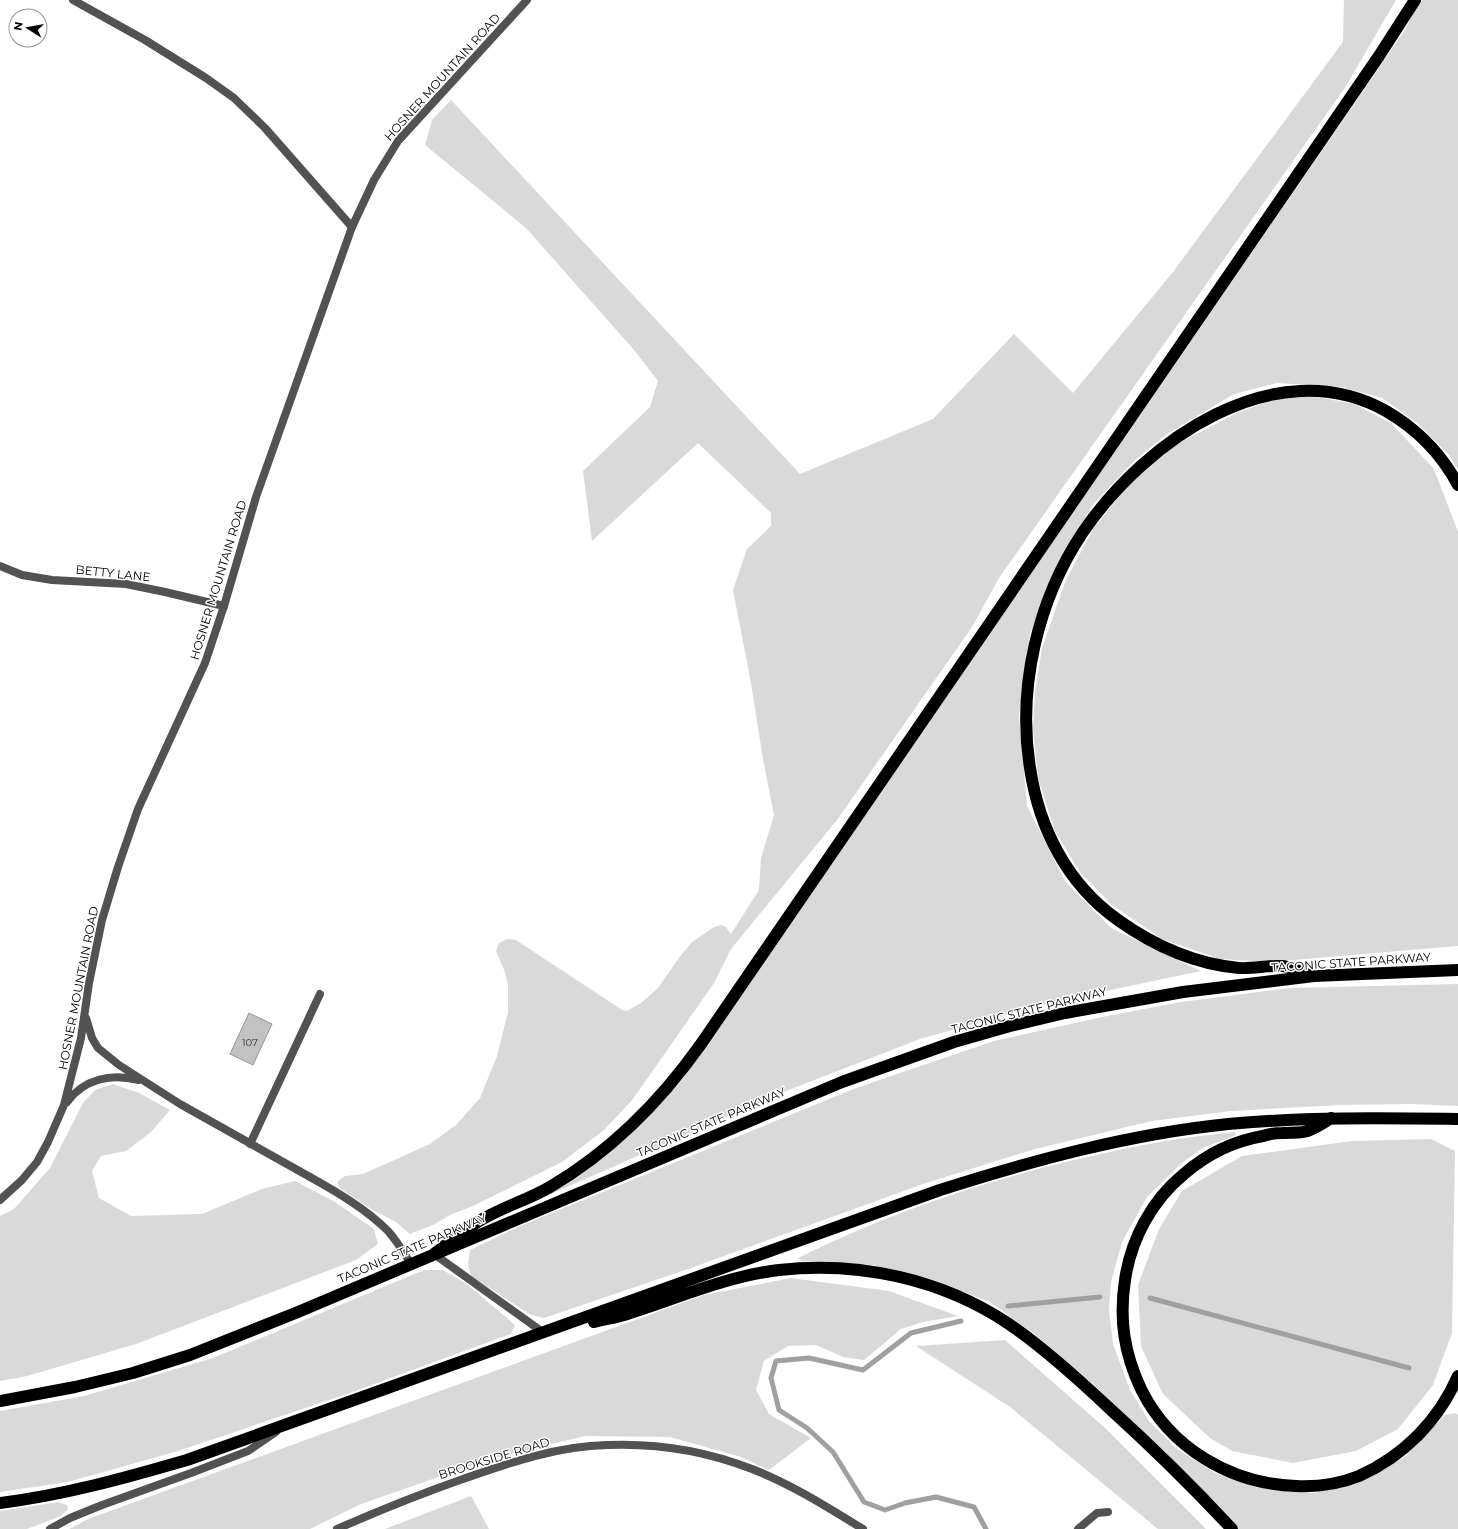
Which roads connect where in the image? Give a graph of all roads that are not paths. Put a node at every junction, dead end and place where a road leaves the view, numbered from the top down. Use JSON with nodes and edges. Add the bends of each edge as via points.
{"nodes":[{"id":1,"x":73,"y":0,"type":"edge"},
{"id":2,"x":527,"y":0,"type":"edge"},
{"id":3,"x":1415,"y":0,"type":"edge"},
{"id":4,"x":352,"y":227,"type":"junction"},
{"id":5,"x":1458,"y":485,"type":"edge"},
{"id":6,"x":0,"y":566,"type":"edge"},
{"id":7,"x":224,"y":606,"type":"junction"},
{"id":8,"x":1458,"y":970,"type":"edge"},
{"id":9,"x":1314,"y":976,"type":"junction"},
{"id":10,"x":320,"y":994,"type":"dead end"},
{"id":11,"x":85,"y":1012,"type":"junction"},
{"id":12,"x":145,"y":1082,"type":"junction"},
{"id":13,"x":64,"y":1105,"type":"junction"},
{"id":14,"x":1333,"y":1117,"type":"junction"},
{"id":15,"x":1458,"y":1119,"type":"edge"},
{"id":16,"x":250,"y":1144,"type":"junction"},
{"id":17,"x":0,"y":1200,"type":"edge"},
{"id":18,"x":434,"y":1254,"type":"junction"},
{"id":19,"x":411,"y":1264,"type":"junction"},
{"id":20,"x":544,"y":1333,"type":"junction"},
{"id":21,"x":1458,"y":1376,"type":"edge"},
{"id":22,"x":0,"y":1401,"type":"edge"},
{"id":23,"x":285,"y":1426,"type":"junction"},
{"id":24,"x":0,"y":1503,"type":"edge"},
{"id":25,"x":1108,"y":1512,"type":"dead end"},
{"id":26,"x":50,"y":1529,"type":"edge"},
{"id":27,"x":337,"y":1529,"type":"edge"},
{"id":28,"x":863,"y":1529,"type":"edge"},
{"id":29,"x":1078,"y":1529,"type":"edge"},
{"id":30,"x":1232,"y":1529,"type":"edge"}],
"edges":[{"from":1,"to":4,"type":"street","via":[[145,40],[234,98],[265,128]]},
{"from":2,"to":4,"type":"street","name":"HOSNER MOUNTAIN ROAD","via":[[398,141],[374,180]]},
{"from":3,"to":18,"type":"highway","via":[[675,1079],[634,1124],[582,1167],[549,1188],[476,1222]]},
{"from":4,"to":7,"type":"street","name":"HOSNER MOUNTAIN ROAD","via":[[256,497]]},
{"from":5,"to":9,"type":"highway","via":[[1432,447],[1398,418],[1376,406],[1329,392],[1279,393],[1253,398],[1228,408],[1177,437],[1128,477],[1113,493],[1082,534],[1064,565],[1049,599],[1038,634],[1030,673],[1026,725],[1033,786],[1040,814],[1051,840],[1079,885],[1115,918],[1178,954],[1220,965],[1250,969],[1283,966]]},
{"from":6,"to":7,"type":"street","name":"BETTY LANE","via":[[22,575],[52,580],[126,584]]},
{"from":7,"to":11,"type":"street","name":"HOSNER MOUNTAIN ROAD","via":[[205,664],[138,809],[118,867],[102,920]]},
{"from":8,"to":9,"type":"highway","name":"TACONIC STATE PARKWAY"},
{"from":9,"to":18,"type":"highway","name":"TACONIC STATE PARKWAY","via":[[1126,1001],[1010,1026],[954,1042],[842,1082]]},
{"from":10,"to":16,"type":"street"},
{"from":11,"to":12,"type":"street","via":[[90,1032],[98,1048]]},
{"from":11,"to":13,"type":"street","name":"HOSNER MOUNTAIN ROAD","via":[[76,1062]]},
{"from":12,"to":13,"type":"street","via":[[123,1077],[98,1079],[78,1089]]},
{"from":12,"to":16,"type":"street"},
{"from":13,"to":17,"type":"street","name":"HOSNER MOUNTAIN ROAD","via":[[37,1162]]},
{"from":14,"to":15,"type":"highway"},
{"from":14,"to":20,"type":"highway","via":[[1227,1124],[1168,1132],[1045,1158],[940,1190]]},
{"from":14,"to":21,"type":"highway","via":[[1309,1131],[1249,1138],[1219,1150],[1194,1165],[1160,1198],[1145,1219],[1133,1245],[1122,1298],[1122,1325],[1138,1382],[1166,1426],[1184,1444],[1206,1460],[1230,1473],[1256,1481],[1284,1486],[1306,1486],[1332,1484],[1357,1476],[1380,1466],[1402,1451],[1422,1432],[1438,1411]]},
{"from":16,"to":19,"type":"street","via":[[342,1196],[380,1224],[397,1242]]},
{"from":18,"to":19,"type":"highway","name":"TACONIC STATE PARKWAY"},
{"from":18,"to":20,"type":"street"},
{"from":19,"to":22,"type":"highway","name":"TACONIC STATE PARKWAY","via":[[190,1355],[133,1373]]},
{"from":20,"to":23,"type":"highway"},
{"from":20,"to":30,"type":"highway","via":[[628,1314],[719,1283],[779,1270],[849,1269],[921,1283],[974,1303],[1009,1324],[1041,1348],[1157,1452]]},
{"from":23,"to":24,"type":"highway","via":[[131,1477]]},
{"from":23,"to":26,"type":"street","via":[[248,1451],[102,1504]]},
{"from":25,"to":29,"type":"street","via":[[1097,1514]]},
{"from":27,"to":28,"type":"street","name":"BROOKSIDE ROAD","via":[[423,1493],[492,1469],[557,1451],[606,1445],[656,1446],[706,1454],[751,1469],[800,1491]]}]}
